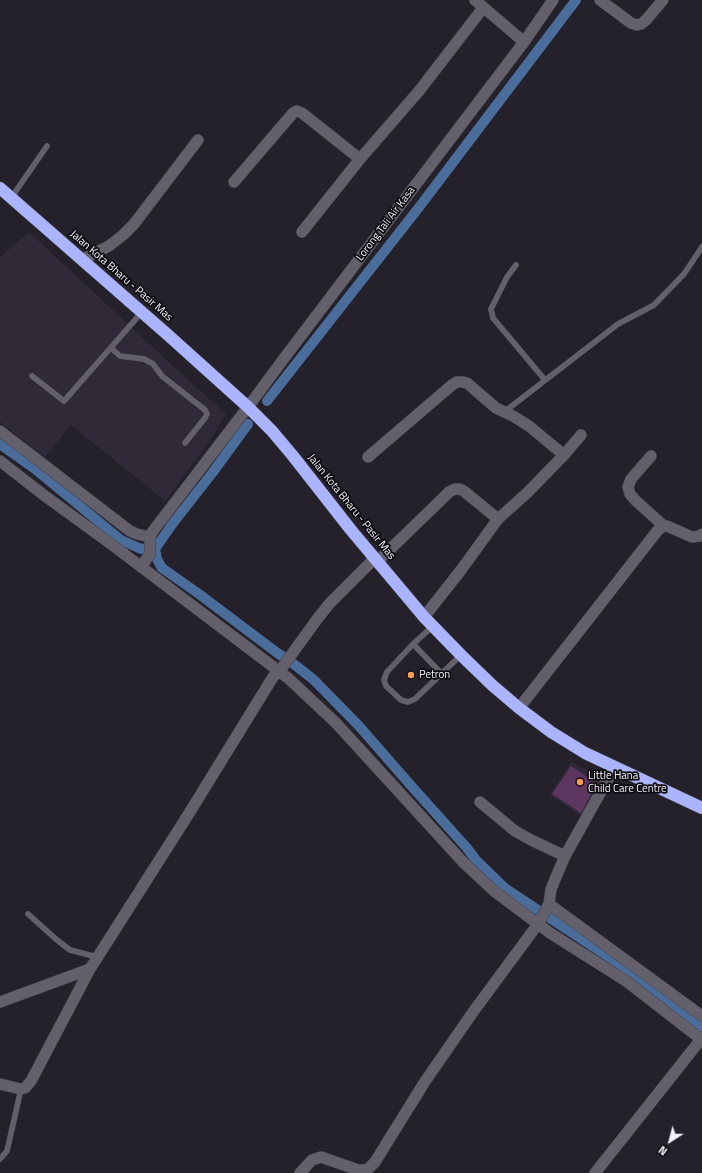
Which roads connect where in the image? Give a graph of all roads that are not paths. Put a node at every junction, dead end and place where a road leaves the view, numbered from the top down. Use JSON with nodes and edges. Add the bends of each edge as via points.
{"nodes":[{"id":1,"x":475,"y":0,"type":"edge"},
{"id":2,"x":553,"y":0,"type":"edge"},
{"id":3,"x":600,"y":0,"type":"edge"},
{"id":4,"x":663,"y":0,"type":"edge"},
{"id":5,"x":483,"y":8,"type":"junction"},
{"id":6,"x":524,"y":42,"type":"junction"},
{"id":7,"x":198,"y":140,"type":"dead end"},
{"id":8,"x":47,"y":146,"type":"dead end"},
{"id":9,"x":360,"y":158,"type":"junction"},
{"id":10,"x":234,"y":182,"type":"dead end"},
{"id":11,"x":0,"y":188,"type":"edge"},
{"id":12,"x":11,"y":198,"type":"junction"},
{"id":13,"x":302,"y":232,"type":"dead end"},
{"id":14,"x":702,"y":247,"type":"edge"},
{"id":15,"x":83,"y":259,"type":"junction"},
{"id":16,"x":516,"y":265,"type":"dead end"},
{"id":17,"x":142,"y":312,"type":"junction"},
{"id":18,"x":110,"y":348,"type":"junction"},
{"id":19,"x":32,"y":376,"type":"dead end"},
{"id":20,"x":545,"y":380,"type":"junction"},
{"id":21,"x":248,"y":407,"type":"junction"},
{"id":22,"x":503,"y":412,"type":"junction"},
{"id":23,"x":0,"y":431,"type":"edge"},
{"id":24,"x":581,"y":435,"type":"dead end"},
{"id":25,"x":185,"y":443,"type":"dead end"},
{"id":26,"x":564,"y":455,"type":"junction"},
{"id":27,"x":651,"y":456,"type":"dead end"},
{"id":28,"x":368,"y":457,"type":"dead end"},
{"id":29,"x":0,"y":461,"type":"edge"},
{"id":30,"x":498,"y":519,"type":"junction"},
{"id":31,"x":664,"y":526,"type":"junction"},
{"id":32,"x":702,"y":534,"type":"edge"},
{"id":33,"x":150,"y":537,"type":"junction"},
{"id":34,"x":376,"y":559,"type":"junction"},
{"id":35,"x":145,"y":561,"type":"junction"},
{"id":36,"x":424,"y":617,"type":"junction"},
{"id":37,"x":433,"y":626,"type":"junction"},
{"id":38,"x":414,"y":644,"type":"junction"},
{"id":39,"x":461,"y":655,"type":"junction"},
{"id":40,"x":281,"y":669,"type":"junction"},
{"id":41,"x":441,"y":673,"type":"junction"},
{"id":42,"x":519,"y":708,"type":"junction"},
{"id":43,"x":614,"y":768,"type":"junction"},
{"id":44,"x":480,"y":802,"type":"dead end"},
{"id":45,"x":702,"y":808,"type":"edge"},
{"id":46,"x":565,"y":856,"type":"junction"},
{"id":47,"x":548,"y":905,"type":"junction"},
{"id":48,"x":28,"y":914,"type":"dead end"},
{"id":49,"x":539,"y":921,"type":"junction"},
{"id":50,"x":98,"y":958,"type":"junction"},
{"id":51,"x":90,"y":969,"type":"junction"},
{"id":52,"x":0,"y":1002,"type":"edge"},
{"id":53,"x":702,"y":1016,"type":"edge"},
{"id":54,"x":702,"y":1039,"type":"edge"},
{"id":55,"x":0,"y":1084,"type":"edge"},
{"id":56,"x":21,"y":1089,"type":"junction"},
{"id":57,"x":0,"y":1159,"type":"edge"},
{"id":58,"x":300,"y":1173,"type":"edge"},
{"id":59,"x":595,"y":1173,"type":"edge"}],
"edges":[{"from":1,"to":5,"type":"street"},
{"from":2,"to":6,"type":"street","name":"Lorong Tali Air Kasa"},
{"from":3,"to":4,"type":"street","via":[[637,25],[646,20]]},
{"from":5,"to":6,"type":"street"},
{"from":5,"to":9,"type":"street","via":[[419,91]]},
{"from":6,"to":21,"type":"street","name":"Lorong Tali Air Kasa"},
{"from":7,"to":15,"type":"street","via":[[134,224],[109,246]]},
{"from":8,"to":12,"type":"lane"},
{"from":9,"to":10,"type":"street","via":[[302,112],[297,111],[293,112]]},
{"from":9,"to":13,"type":"street"},
{"from":11,"to":12,"type":"highway","name":"Jalan Kota Bharu - Pasir Mas"},
{"from":12,"to":15,"type":"highway","name":"Jalan Kota Bharu - Pasir Mas"},
{"from":14,"to":20,"type":"lane","via":[[684,274],[654,305],[618,324]]},
{"from":15,"to":17,"type":"highway","name":"Jalan Kota Bharu - Pasir Mas"},
{"from":16,"to":20,"type":"lane","via":[[491,309],[493,318]]},
{"from":17,"to":18,"type":"lane"},
{"from":17,"to":21,"type":"highway","name":"Jalan Kota Bharu - Pasir Mas"},
{"from":18,"to":19,"type":"lane","via":[[64,401]]},
{"from":18,"to":25,"type":"lane","via":[[120,356],[144,359],[153,364],[162,376],[205,410],[205,418]]},
{"from":20,"to":22,"type":"lane"},
{"from":21,"to":33,"type":"street","name":"Lorong Tali Air Kasa"},
{"from":21,"to":34,"type":"highway","name":"Jalan Kota Bharu - Pasir Mas","via":[[272,430]]},
{"from":22,"to":26,"type":"street","via":[[530,426]]},
{"from":22,"to":28,"type":"street","via":[[488,403],[467,383],[457,382]]},
{"from":23,"to":33,"type":"street","via":[[120,523],[137,534]]},
{"from":24,"to":26,"type":"street"},
{"from":26,"to":30,"type":"street"},
{"from":27,"to":31,"type":"street","via":[[628,486],[635,500]]},
{"from":29,"to":35,"type":"street","via":[[45,496]]},
{"from":30,"to":34,"type":"street","via":[[465,492],[455,489]]},
{"from":30,"to":36,"type":"street"},
{"from":31,"to":32,"type":"street","via":[[692,537]]},
{"from":31,"to":42,"type":"street","via":[[658,530]]},
{"from":33,"to":35,"type":"street"},
{"from":34,"to":36,"type":"highway","name":"Jalan Kota Bharu - Pasir Mas"},
{"from":34,"to":40,"type":"street","via":[[353,579],[318,618]]},
{"from":35,"to":40,"type":"street"},
{"from":36,"to":37,"type":"highway","name":"Jalan Kota Bharu - Pasir Mas"},
{"from":37,"to":38,"type":"lane"},
{"from":37,"to":39,"type":"highway","name":"Jalan Kota Bharu - Pasir Mas"},
{"from":38,"to":41,"type":"lane"},
{"from":38,"to":41,"type":"lane","via":[[387,672],[384,680],[386,686],[401,700],[408,702],[415,699]]},
{"from":39,"to":41,"type":"lane"},
{"from":39,"to":42,"type":"highway","name":"Jalan Kota Bharu - Pasir Mas"},
{"from":40,"to":49,"type":"street","via":[[336,723],[479,878],[519,911]]},
{"from":40,"to":50,"type":"street","via":[[273,677]]},
{"from":42,"to":43,"type":"highway","name":"Jalan Kota Bharu - Pasir Mas","via":[[551,732]]},
{"from":43,"to":45,"type":"highway","name":"Jalan Kota Bharu - Pasir Mas"},
{"from":43,"to":46,"type":"street"},
{"from":44,"to":46,"type":"street","via":[[515,831]]},
{"from":46,"to":47,"type":"street","via":[[551,889]]},
{"from":47,"to":49,"type":"street"},
{"from":47,"to":53,"type":"street"},
{"from":48,"to":50,"type":"lane","via":[[70,950]]},
{"from":49,"to":54,"type":"street","via":[[626,981]]},
{"from":49,"to":58,"type":"street","via":[[442,1057],[371,1166],[358,1170],[321,1157],[312,1160]]},
{"from":50,"to":51,"type":"street"},
{"from":51,"to":52,"type":"street"},
{"from":51,"to":56,"type":"street","via":[[31,1081]]},
{"from":54,"to":59,"type":"street"},
{"from":55,"to":56,"type":"street"},
{"from":56,"to":57,"type":"lane","via":[[7,1151]]}]}
